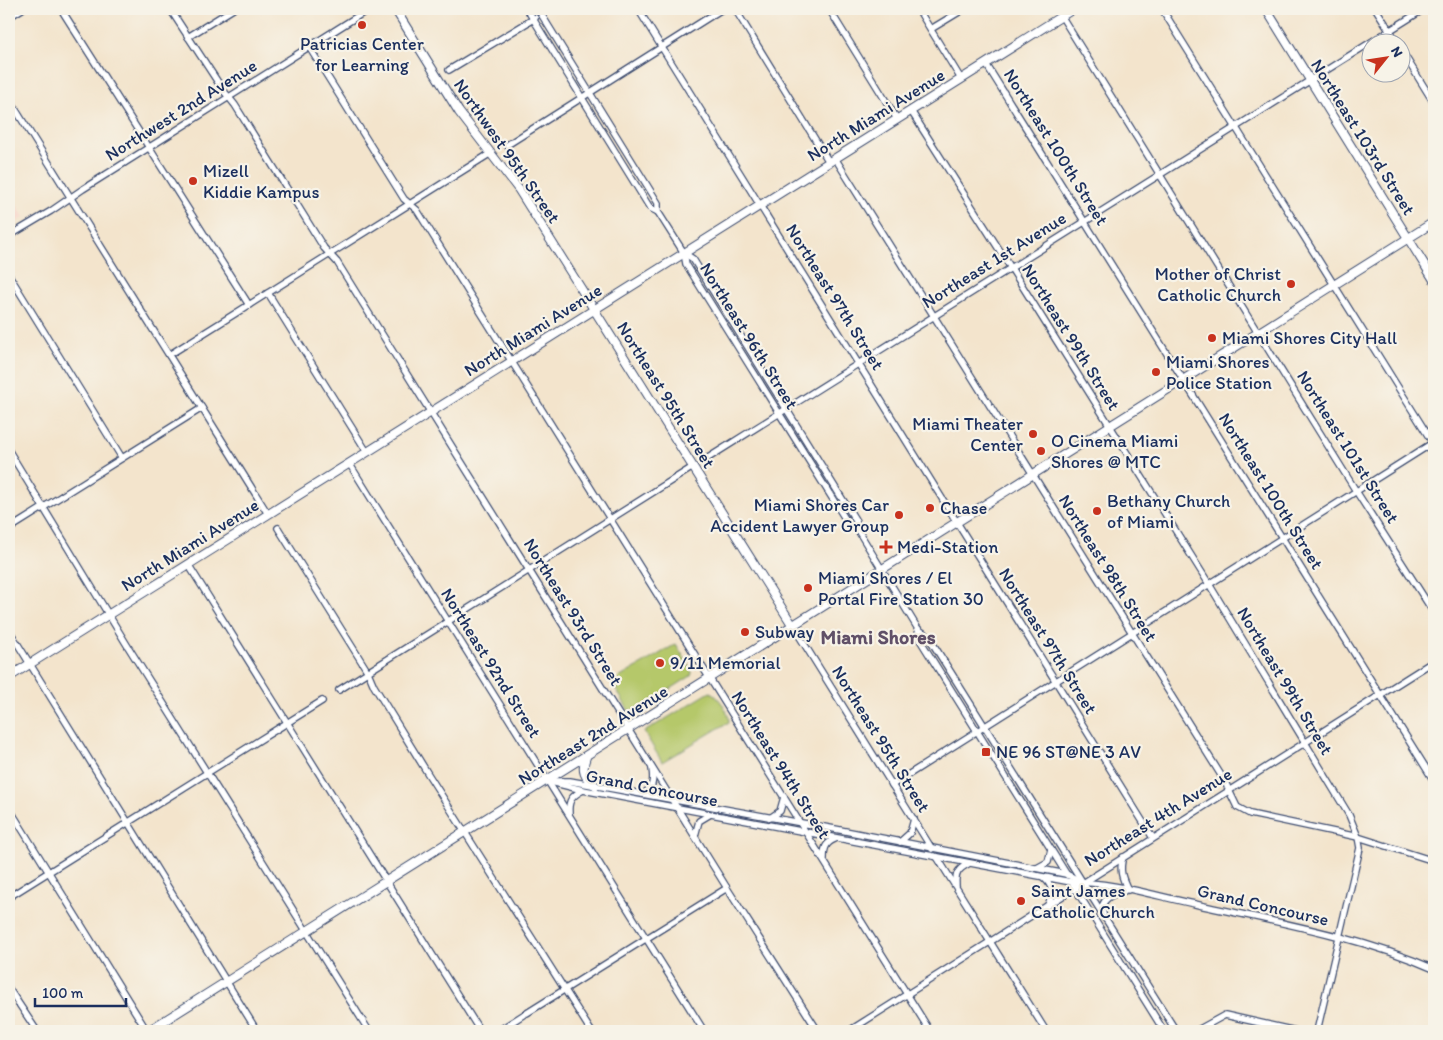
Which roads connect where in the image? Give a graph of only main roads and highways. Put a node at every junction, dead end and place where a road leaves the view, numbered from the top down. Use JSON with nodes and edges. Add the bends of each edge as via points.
{"nodes":[{"id":1,"x":395,"y":9,"type":"edge"},
{"id":2,"x":1073,"y":9,"type":"edge"},
{"id":3,"x":1266,"y":9,"type":"edge"},
{"id":4,"x":1434,"y":222,"type":"edge"},
{"id":5,"x":1408,"y":239,"type":"junction"},
{"id":6,"x":1434,"y":280,"type":"edge"},
{"id":7,"x":594,"y":309,"type":"junction"},
{"id":8,"x":793,"y":626,"type":"junction"},
{"id":9,"x":9,"y":677,"type":"edge"},
{"id":10,"x":586,"y":757,"type":"junction"},
{"id":11,"x":596,"y":786,"type":"road end"},
{"id":12,"x":148,"y":1031,"type":"edge"}],
"edges":[{"from":1,"to":7,"type":"main road","name":"Northwest 95th Street","via":[[459,112],[519,190]]},
{"from":2,"to":7,"type":"main road","name":"North Miami Avenue"},
{"from":3,"to":5,"type":"main road","name":"Northeast 103rd Street"},
{"from":4,"to":5,"type":"main road","name":"Northeast 2nd Avenue"},
{"from":5,"to":6,"type":"main road","name":"Northeast 103rd Street"},
{"from":5,"to":8,"type":"main road","name":"Northeast 2nd Avenue"},
{"from":7,"to":8,"type":"main road","name":"Northeast 95th Street"},
{"from":7,"to":9,"type":"main road","name":"North Miami Avenue"},
{"from":8,"to":10,"type":"main road","name":"Northeast 2nd Avenue"},
{"from":10,"to":11,"type":"main road","via":[[584,773]]},
{"from":10,"to":12,"type":"main road","name":"Northeast 2nd Avenue"}]}
